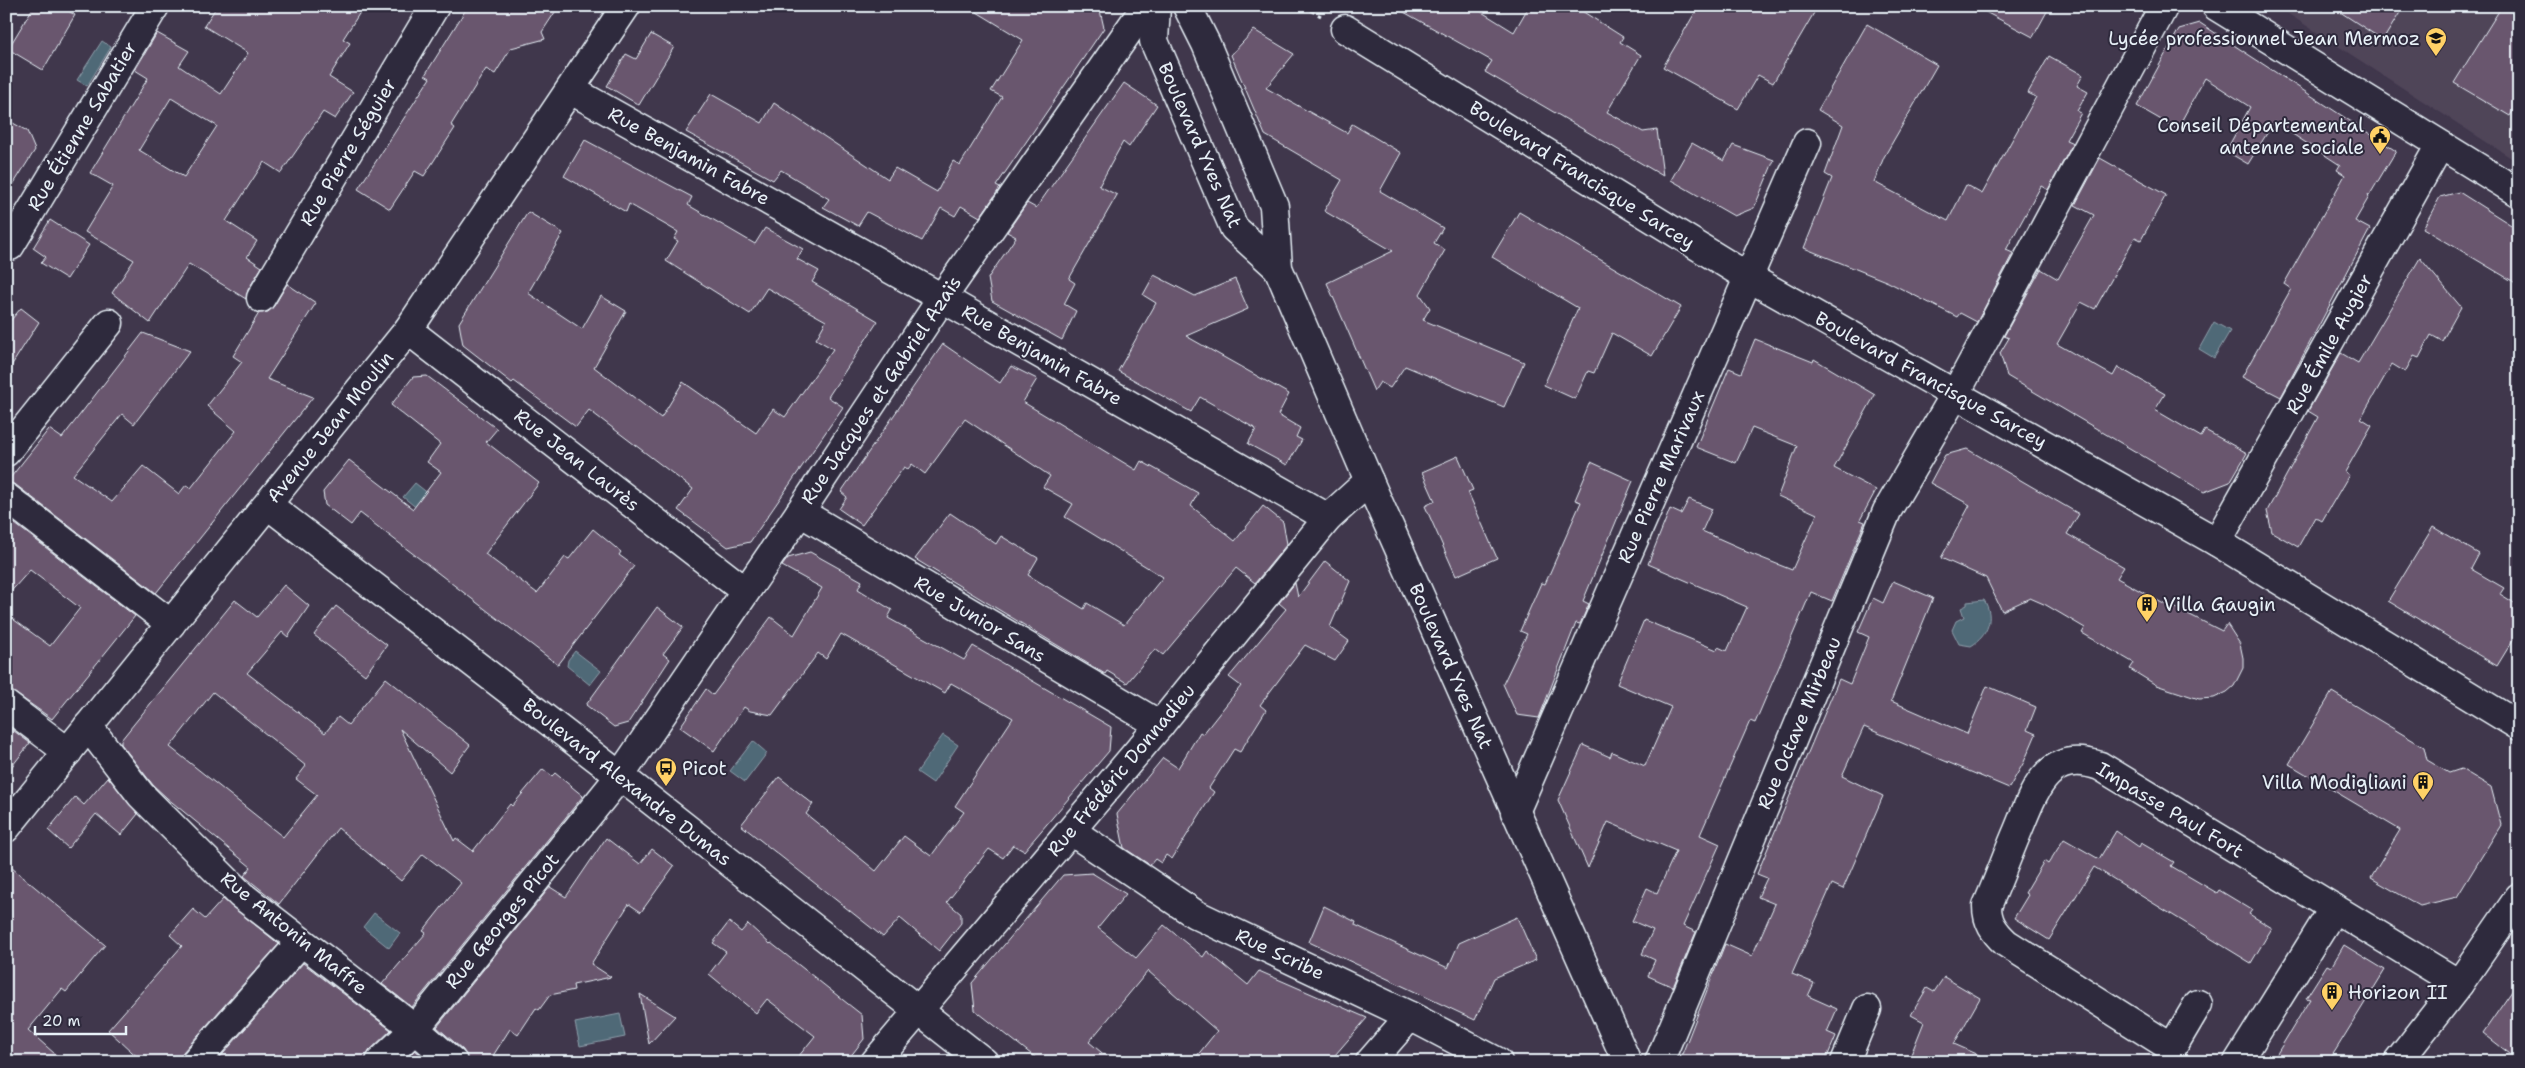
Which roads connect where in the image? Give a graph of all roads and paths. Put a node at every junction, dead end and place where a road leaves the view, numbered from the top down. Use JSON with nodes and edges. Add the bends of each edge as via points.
{"nodes":[{"id":1,"x":155,"y":6,"type":"edge"},
{"id":2,"x":435,"y":6,"type":"edge"},
{"id":3,"x":626,"y":6,"type":"edge"},
{"id":4,"x":1146,"y":6,"type":"edge"},
{"id":5,"x":1156,"y":6,"type":"edge"},
{"id":6,"x":1168,"y":6,"type":"edge"},
{"id":7,"x":1172,"y":6,"type":"edge"},
{"id":8,"x":1187,"y":6,"type":"edge"},
{"id":9,"x":2164,"y":6,"type":"edge"},
{"id":10,"x":2216,"y":6,"type":"edge"},
{"id":11,"x":1346,"y":29,"type":"dead end"},
{"id":12,"x":571,"y":90,"type":"junction"},
{"id":13,"x":1807,"y":142,"type":"dead end"},
{"id":14,"x":2440,"y":145,"type":"junction"},
{"id":15,"x":2519,"y":194,"type":"edge"},
{"id":16,"x":10,"y":246,"type":"dead end"},
{"id":17,"x":1278,"y":268,"type":"junction"},
{"id":18,"x":1748,"y":277,"type":"junction"},
{"id":19,"x":261,"y":298,"type":"dead end"},
{"id":20,"x":942,"y":298,"type":"junction"},
{"id":21,"x":109,"y":323,"type":"dead end"},
{"id":22,"x":408,"y":330,"type":"junction"},
{"id":23,"x":1956,"y":394,"type":"junction"},
{"id":24,"x":6,"y":452,"type":"edge"},
{"id":25,"x":1370,"y":481,"type":"junction"},
{"id":26,"x":6,"y":497,"type":"edge"},
{"id":27,"x":268,"y":505,"type":"junction"},
{"id":28,"x":800,"y":512,"type":"junction"},
{"id":29,"x":1328,"y":518,"type":"junction"},
{"id":30,"x":2217,"y":542,"type":"junction"},
{"id":31,"x":745,"y":591,"type":"junction"},
{"id":32,"x":171,"y":624,"type":"junction"},
{"id":33,"x":6,"y":705,"type":"edge"},
{"id":34,"x":1160,"y":725,"type":"junction"},
{"id":35,"x":88,"y":726,"type":"junction"},
{"id":36,"x":2519,"y":726,"type":"edge"},
{"id":37,"x":68,"y":752,"type":"junction"},
{"id":38,"x":620,"y":776,"type":"junction"},
{"id":39,"x":1516,"y":812,"type":"junction"},
{"id":40,"x":6,"y":828,"type":"edge"},
{"id":41,"x":1071,"y":831,"type":"junction"},
{"id":42,"x":2519,"y":897,"type":"edge"},
{"id":43,"x":2334,"y":908,"type":"junction"},
{"id":44,"x":301,"y":942,"type":"junction"},
{"id":45,"x":2459,"y":984,"type":"junction"},
{"id":46,"x":2198,"y":1004,"type":"dead end"},
{"id":47,"x":1867,"y":1009,"type":"dead end"},
{"id":48,"x":920,"y":1011,"type":"junction"},
{"id":49,"x":1410,"y":1016,"type":"junction"},
{"id":50,"x":415,"y":1029,"type":"junction"},
{"id":51,"x":194,"y":1062,"type":"edge"},
{"id":52,"x":380,"y":1062,"type":"edge"},
{"id":53,"x":452,"y":1062,"type":"edge"},
{"id":54,"x":876,"y":1062,"type":"edge"},
{"id":55,"x":984,"y":1062,"type":"edge"},
{"id":56,"x":1370,"y":1062,"type":"edge"},
{"id":57,"x":1498,"y":1062,"type":"edge"},
{"id":58,"x":1627,"y":1062,"type":"edge"},
{"id":59,"x":1659,"y":1062,"type":"edge"},
{"id":60,"x":1844,"y":1062,"type":"edge"},
{"id":61,"x":2238,"y":1062,"type":"edge"},
{"id":62,"x":2398,"y":1062,"type":"edge"}],
"edges":[{"from":1,"to":16,"type":"street","name":"Rue Étienne Sabatier"},
{"from":2,"to":19,"type":"street","name":"Rue Pierre Séguier"},
{"from":3,"to":12,"type":"street","name":"Avenue Jean Moulin"},
{"from":4,"to":20,"type":"street","name":"Rue Jacques et Gabriel Azaïs"},
{"from":5,"to":17,"type":"street","name":"Boulevard Yves Nat","via":[[1154,41],[1234,228]]},
{"from":6,"to":7,"type":"street"},
{"from":8,"to":17,"type":"street","name":"Boulevard Yves Nat","via":[[1274,206]]},
{"from":9,"to":23,"type":"street","name":"Rue Octave Mirbeau"},
{"from":10,"to":14,"type":"street"},
{"from":11,"to":18,"type":"street","name":"Boulevard Francisque Sarcey"},
{"from":12,"to":20,"type":"street","name":"Rue Benjamin Fabre"},
{"from":12,"to":22,"type":"street","name":"Avenue Jean Moulin"},
{"from":13,"to":18,"type":"street","name":"Rue Pierre Marivaux"},
{"from":14,"to":15,"type":"street"},
{"from":14,"to":30,"type":"street","name":"Rue Émile Augier"},
{"from":17,"to":25,"type":"street","name":"Boulevard Yves Nat"},
{"from":18,"to":23,"type":"street","name":"Boulevard Francisque Sarcey"},
{"from":18,"to":39,"type":"street","name":"Rue Pierre Marivaux"},
{"from":20,"to":28,"type":"street","name":"Rue Jacques et Gabriel Azaïs"},
{"from":20,"to":29,"type":"street","name":"Rue Benjamin Fabre"},
{"from":21,"to":24,"type":"street"},
{"from":22,"to":27,"type":"street","name":"Avenue Jean Moulin"},
{"from":22,"to":31,"type":"street","name":"Rue Jean Laurès"},
{"from":23,"to":30,"type":"street","name":"Boulevard Francisque Sarcey"},
{"from":23,"to":59,"type":"street","name":"Rue Octave Mirbeau","via":[[1887,511]]},
{"from":25,"to":29,"type":"street","name":"Rue Frédéric Donnadieu"},
{"from":25,"to":39,"type":"street","name":"Boulevard Yves Nat"},
{"from":26,"to":32,"type":"street"},
{"from":27,"to":32,"type":"street","name":"Avenue Jean Moulin"},
{"from":27,"to":38,"type":"street","name":"Boulevard Alexandre Dumas"},
{"from":28,"to":31,"type":"street","name":"Rue Jacques et Gabriel Azaïs"},
{"from":28,"to":34,"type":"street","name":"Rue Junior Sans"},
{"from":29,"to":34,"type":"street","name":"Rue Frédéric Donnadieu"},
{"from":30,"to":36,"type":"street","name":"Boulevard Francisque Sarcey"},
{"from":31,"to":38,"type":"street","name":"Rue Jacques et Gabriel Azaïs"},
{"from":32,"to":35,"type":"street","name":"Avenue Jean Moulin"},
{"from":33,"to":37,"type":"street"},
{"from":34,"to":41,"type":"street","name":"Rue Frédéric Donnadieu"},
{"from":35,"to":37,"type":"street","name":"Avenue Jean Moulin"},
{"from":35,"to":44,"type":"street","name":"Rue Antonin Maffre","via":[[140,795],[241,895]]},
{"from":37,"to":40,"type":"street","name":"Avenue Jean Moulin"},
{"from":38,"to":48,"type":"street","name":"Boulevard Alexandre Dumas"},
{"from":38,"to":50,"type":"street","name":"Rue Georges Picot"},
{"from":39,"to":58,"type":"street","name":"Boulevard Yves Nat"},
{"from":41,"to":48,"type":"street","name":"Rue Frédéric Donnadieu"},
{"from":41,"to":49,"type":"street","name":"Rue Scribe","via":[[1196,914]]},
{"from":42,"to":45,"type":"street"},
{"from":43,"to":45,"type":"street","name":"Impasse Paul Fort"},
{"from":43,"to":46,"type":"street","name":"Impasse Paul Fort","via":[[2100,766],[2072,761],[2056,767],[2037,786],[1987,906],[1991,926],[2006,943],[2172,1048]]},
{"from":43,"to":61,"type":"street"},
{"from":44,"to":50,"type":"street","name":"Rue Antonin Maffre"},
{"from":44,"to":51,"type":"street"},
{"from":45,"to":62,"type":"street"},
{"from":47,"to":60,"type":"street"},
{"from":48,"to":54,"type":"street","name":"Rue Frédéric Donnadieu"},
{"from":48,"to":55,"type":"street","name":"Boulevard Alexandre Dumas"},
{"from":49,"to":56,"type":"street"},
{"from":49,"to":57,"type":"street","name":"Rue Scribe"},
{"from":50,"to":52,"type":"street","name":"Rue Georges Picot"},
{"from":50,"to":53,"type":"street","name":"Rue Antonin Maffre"}]}
